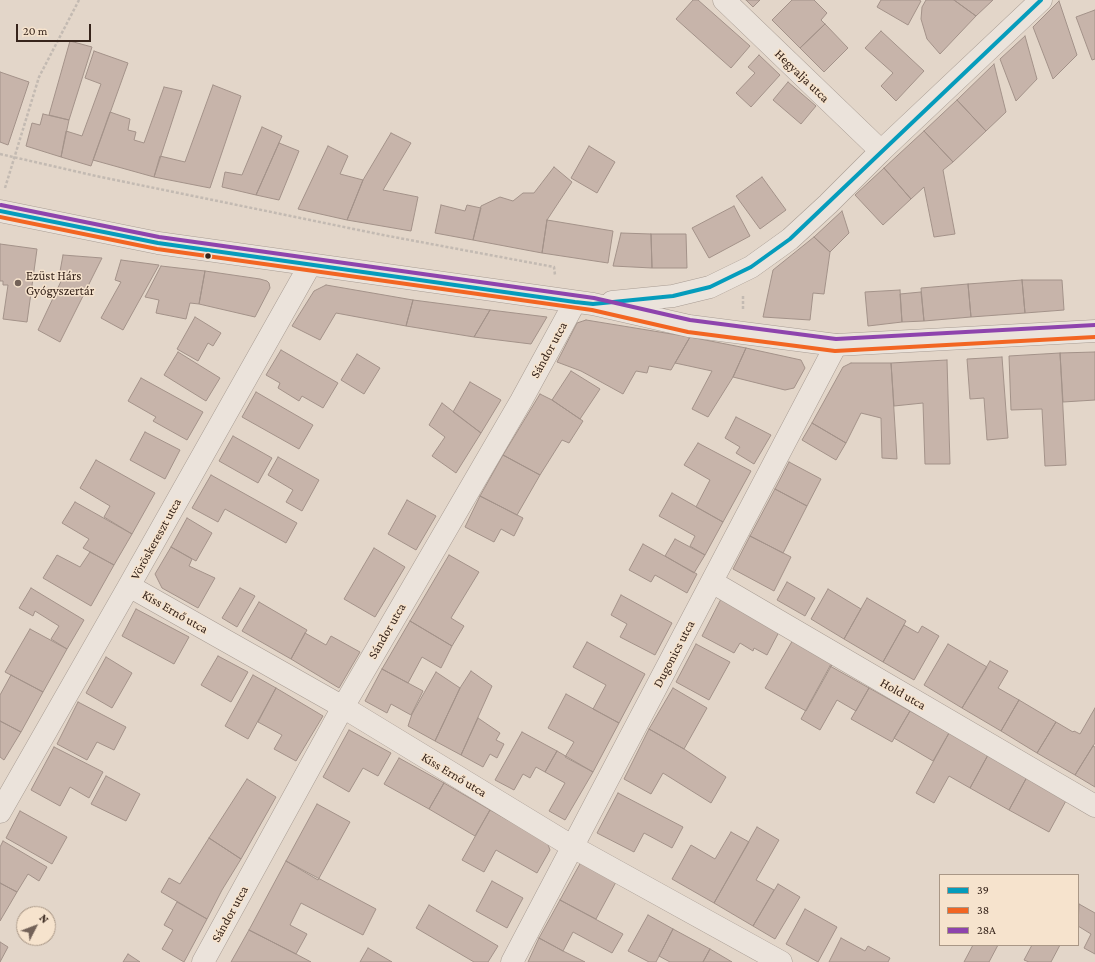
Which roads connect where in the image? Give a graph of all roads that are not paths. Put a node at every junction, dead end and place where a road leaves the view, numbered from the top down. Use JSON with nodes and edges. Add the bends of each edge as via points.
{"nodes":[{"id":1,"x":724,"y":0,"type":"edge"},
{"id":2,"x":1041,"y":0,"type":"edge"},
{"id":3,"x":881,"y":151,"type":"junction"},
{"id":4,"x":4,"y":212,"type":"edge"},
{"id":5,"x":310,"y":265,"type":"junction"},
{"id":6,"x":575,"y":302,"type":"junction"},
{"id":7,"x":1095,"y":331,"type":"edge"},
{"id":8,"x":836,"y":345,"type":"junction"},
{"id":9,"x":712,"y":582,"type":"junction"},
{"id":10,"x":129,"y":586,"type":"junction"},
{"id":11,"x":343,"y":707,"type":"junction"},
{"id":12,"x":1095,"y":806,"type":"edge"},
{"id":13,"x":0,"y":812,"type":"edge"},
{"id":14,"x":573,"y":847,"type":"junction"},
{"id":15,"x":203,"y":962,"type":"edge"},
{"id":16,"x":512,"y":962,"type":"edge"},
{"id":17,"x":781,"y":962,"type":"edge"}],
"edges":[{"from":1,"to":3,"type":"street","name":"Hegyalja utca"},
{"from":2,"to":3,"type":"street"},
{"from":3,"to":6,"type":"street","via":[[790,239],[751,267],[710,287],[673,296]]},
{"from":4,"to":5,"type":"street","via":[[158,243]]},
{"from":5,"to":6,"type":"street"},
{"from":5,"to":10,"type":"street","name":"Vöröskereszt utca"},
{"from":6,"to":8,"type":"street","via":[[689,326]]},
{"from":6,"to":11,"type":"street","name":"Sándor utca","via":[[521,401]]},
{"from":7,"to":8,"type":"street"},
{"from":8,"to":9,"type":"street","name":"Dugonics utca"},
{"from":9,"to":12,"type":"street","name":"Hold utca"},
{"from":9,"to":14,"type":"street","name":"Dugonics utca"},
{"from":10,"to":11,"type":"street","name":"Kiss Ernő utca"},
{"from":10,"to":13,"type":"street","name":"Vöröskereszt utca"},
{"from":11,"to":14,"type":"street","name":"Kiss Ernő utca"},
{"from":11,"to":15,"type":"street","name":"Sándor utca"},
{"from":14,"to":16,"type":"street","name":"Dugonics utca"},
{"from":14,"to":17,"type":"street","name":"Kiss Ernő utca"}]}
